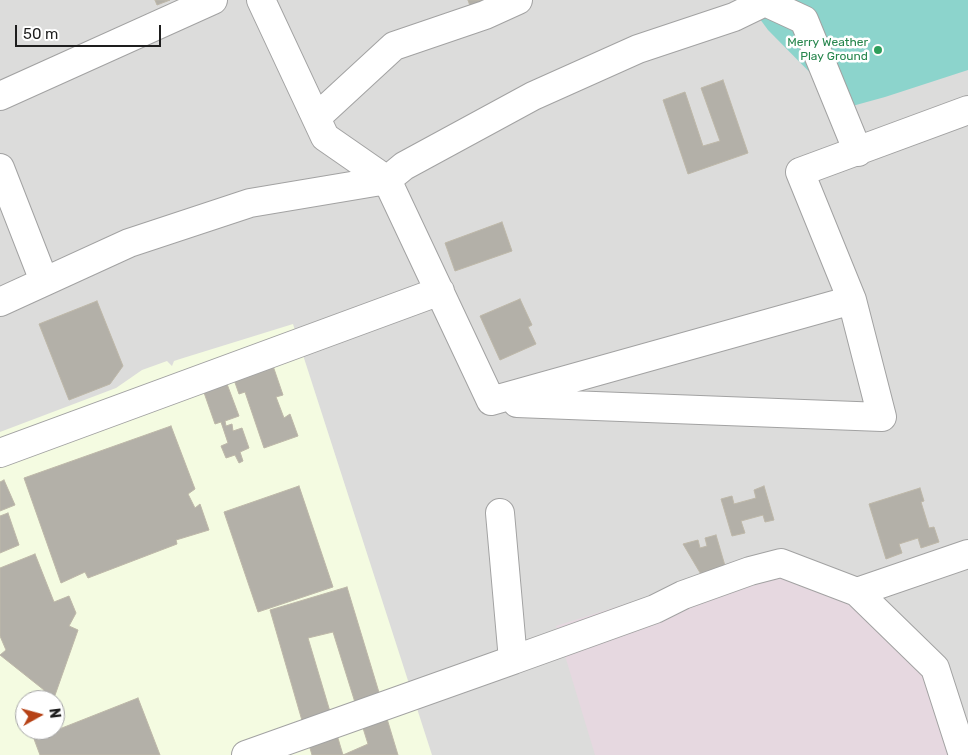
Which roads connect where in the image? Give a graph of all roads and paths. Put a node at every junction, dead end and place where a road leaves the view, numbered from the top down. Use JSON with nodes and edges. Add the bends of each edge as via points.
{"nodes":[{"id":1,"x":213,"y":0,"type":"edge"},
{"id":2,"x":261,"y":0,"type":"edge"},
{"id":3,"x":518,"y":0,"type":"edge"},
{"id":4,"x":764,"y":1,"type":"edge"},
{"id":5,"x":0,"y":96,"type":"edge"},
{"id":6,"x":968,"y":110,"type":"edge"},
{"id":7,"x":317,"y":117,"type":"junction"},
{"id":8,"x":858,"y":152,"type":"junction"},
{"id":9,"x":0,"y":168,"type":"edge"},
{"id":10,"x":387,"y":180,"type":"junction"},
{"id":11,"x":44,"y":281,"type":"junction"},
{"id":12,"x":440,"y":291,"type":"junction"},
{"id":13,"x":852,"y":300,"type":"junction"},
{"id":14,"x":0,"y":302,"type":"edge"},
{"id":15,"x":491,"y":402,"type":"junction"},
{"id":16,"x":0,"y":453,"type":"edge"},
{"id":17,"x":500,"y":513,"type":"dead end"},
{"id":18,"x":968,"y":554,"type":"edge"},
{"id":19,"x":857,"y":592,"type":"junction"},
{"id":20,"x":513,"y":660,"type":"junction"},
{"id":21,"x":246,"y":755,"type":"edge"},
{"id":22,"x":963,"y":755,"type":"edge"}],
"edges":[{"from":1,"to":5,"type":"street"},
{"from":2,"to":7,"type":"street"},
{"from":3,"to":7,"type":"street","via":[[485,15],[394,46]]},
{"from":4,"to":8,"type":"street","via":[[804,20]]},
{"from":4,"to":10,"type":"street","via":[[734,17],[638,49],[533,96],[404,166]]},
{"from":6,"to":8,"type":"street"},
{"from":7,"to":10,"type":"street","via":[[325,137]]},
{"from":8,"to":13,"type":"street","via":[[800,172]]},
{"from":9,"to":11,"type":"street"},
{"from":10,"to":11,"type":"street","via":[[250,202],[129,244]]},
{"from":10,"to":12,"type":"street"},
{"from":11,"to":14,"type":"street"},
{"from":12,"to":15,"type":"street"},
{"from":12,"to":16,"type":"street"},
{"from":13,"to":15,"type":"street"},
{"from":13,"to":15,"type":"street","via":[[882,417]]},
{"from":17,"to":20,"type":"street"},
{"from":18,"to":19,"type":"street"},
{"from":19,"to":20,"type":"street","via":[[781,563],[683,595],[655,609]]},
{"from":19,"to":22,"type":"street","via":[[935,668]]},
{"from":20,"to":21,"type":"street"}]}
